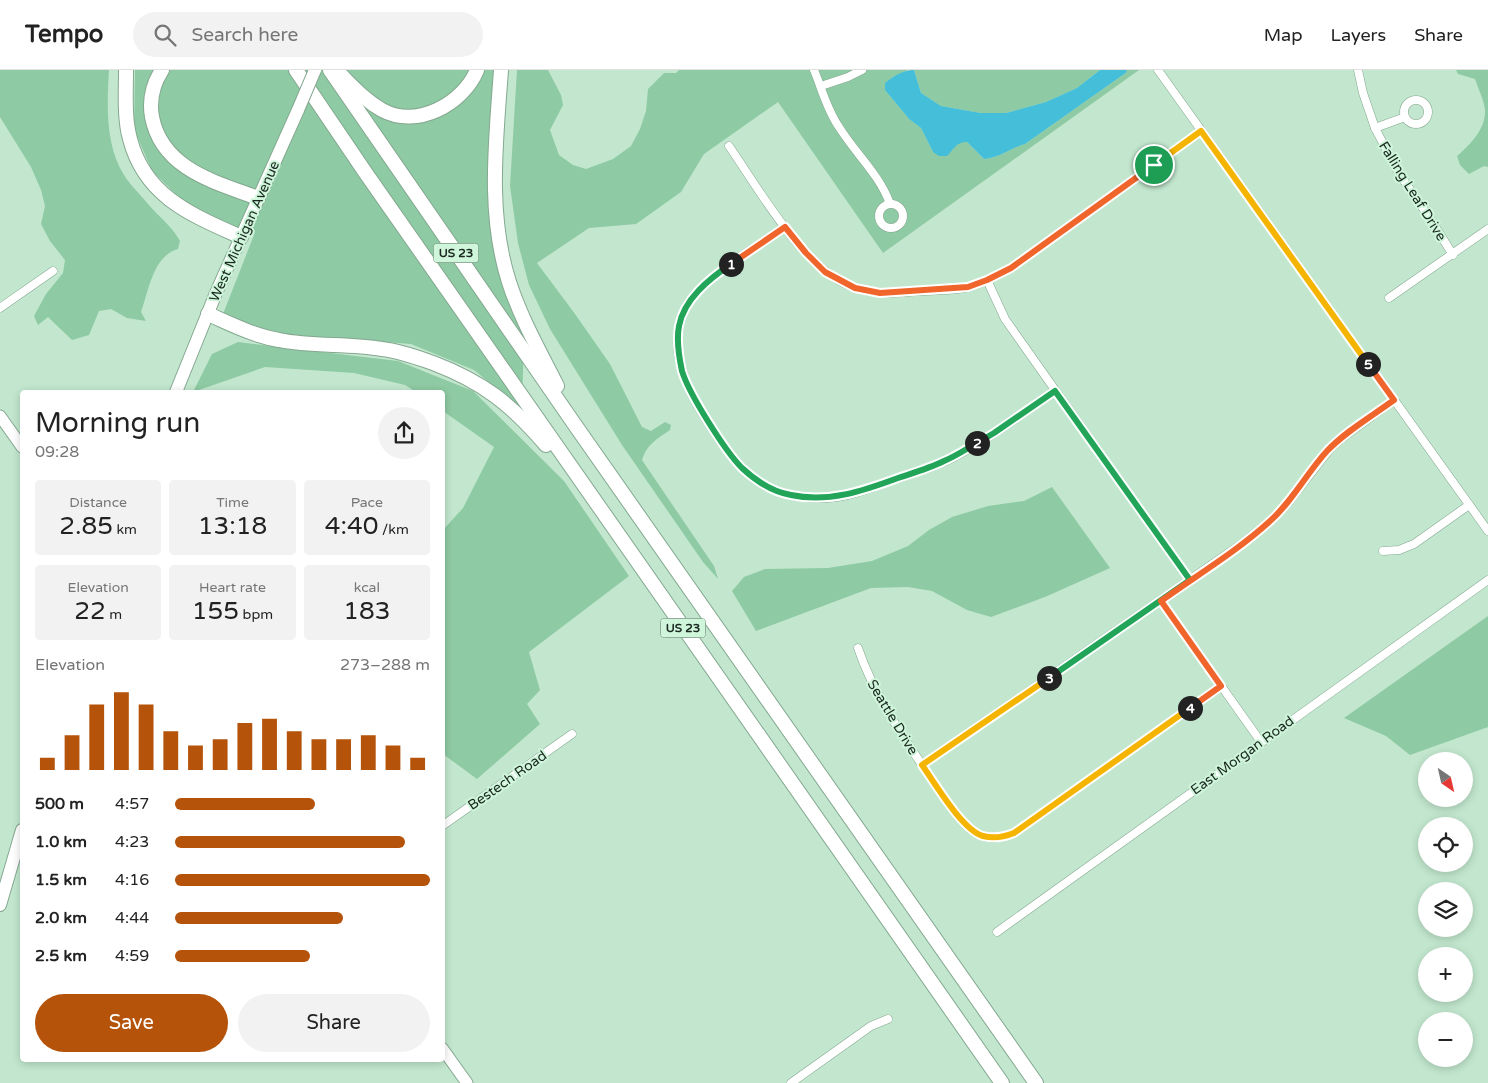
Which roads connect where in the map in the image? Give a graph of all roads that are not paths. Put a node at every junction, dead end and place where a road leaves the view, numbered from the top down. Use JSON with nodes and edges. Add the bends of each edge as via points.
{"nodes":[{"id":1,"x":126,"y":70,"type":"edge"},
{"id":2,"x":162,"y":70,"type":"edge"},
{"id":3,"x":290,"y":70,"type":"edge"},
{"id":4,"x":296,"y":70,"type":"edge"},
{"id":5,"x":315,"y":70,"type":"edge"},
{"id":6,"x":330,"y":70,"type":"edge"},
{"id":7,"x":336,"y":70,"type":"edge"},
{"id":8,"x":477,"y":70,"type":"edge"},
{"id":9,"x":501,"y":70,"type":"edge"},
{"id":10,"x":814,"y":70,"type":"edge"},
{"id":11,"x":862,"y":70,"type":"edge"},
{"id":12,"x":1158,"y":70,"type":"edge"},
{"id":13,"x":1358,"y":70,"type":"edge"},
{"id":14,"x":821,"y":86,"type":"junction"},
{"id":15,"x":311,"y":89,"type":"junction"},
{"id":16,"x":1405,"y":117,"type":"dead end"},
{"id":17,"x":1375,"y":128,"type":"junction"},
{"id":18,"x":1201,"y":131,"type":"junction"},
{"id":19,"x":730,"y":146,"type":"dead end"},
{"id":20,"x":258,"y":198,"type":"junction"},
{"id":21,"x":890,"y":204,"type":"dead end"},
{"id":22,"x":785,"y":227,"type":"junction"},
{"id":23,"x":1488,"y":229,"type":"edge"},
{"id":24,"x":241,"y":237,"type":"junction"},
{"id":25,"x":1453,"y":255,"type":"junction"},
{"id":26,"x":53,"y":271,"type":"dead end"},
{"id":27,"x":987,"y":280,"type":"junction"},
{"id":28,"x":1389,"y":298,"type":"dead end"},
{"id":29,"x":0,"y":308,"type":"edge"},
{"id":30,"x":208,"y":314,"type":"junction"},
{"id":31,"x":177,"y":390,"type":"edge"},
{"id":32,"x":1055,"y":391,"type":"junction"},
{"id":33,"x":1394,"y":400,"type":"junction"},
{"id":34,"x":0,"y":416,"type":"edge"},
{"id":35,"x":575,"y":425,"type":"junction"},
{"id":36,"x":20,"y":445,"type":"edge"},
{"id":37,"x":1469,"y":505,"type":"junction"},
{"id":38,"x":599,"y":508,"type":"junction"},
{"id":39,"x":1488,"y":532,"type":"edge"},
{"id":40,"x":1383,"y":551,"type":"dead end"},
{"id":41,"x":1190,"y":580,"type":"junction"},
{"id":42,"x":1488,"y":580,"type":"edge"},
{"id":43,"x":1161,"y":601,"type":"junction"},
{"id":44,"x":858,"y":648,"type":"dead end"},
{"id":45,"x":1221,"y":686,"type":"junction"},
{"id":46,"x":572,"y":734,"type":"dead end"},
{"id":47,"x":1261,"y":742,"type":"junction"},
{"id":48,"x":922,"y":765,"type":"junction"},
{"id":49,"x":445,"y":824,"type":"edge"},
{"id":50,"x":20,"y":837,"type":"edge"},
{"id":51,"x":0,"y":905,"type":"edge"},
{"id":52,"x":997,"y":932,"type":"dead end"},
{"id":53,"x":888,"y":1019,"type":"dead end"},
{"id":54,"x":445,"y":1052,"type":"edge"},
{"id":55,"x":467,"y":1083,"type":"edge"},
{"id":56,"x":791,"y":1083,"type":"edge"},
{"id":57,"x":1002,"y":1083,"type":"edge"},
{"id":58,"x":1036,"y":1083,"type":"edge"}],
"edges":[{"from":1,"to":24,"type":"highway","via":[[126,115],[130,139],[147,174],[173,204]]},
{"from":2,"to":20,"type":"highway","via":[[156,79],[150,107],[153,126],[162,145],[174,160],[185,167]]},
{"from":3,"to":15,"type":"highway"},
{"from":4,"to":15,"type":"highway","number":"US 23"},
{"from":5,"to":20,"type":"highway","name":"West Michigan Avenue","bridge":true},
{"from":6,"to":35,"type":"highway","number":"US 23"},
{"from":7,"to":8,"type":"highway","via":[[362,97],[383,111],[417,116],[446,106],[470,85]]},
{"from":9,"to":35,"type":"highway","via":[[494,188],[499,238],[509,281],[524,321]]},
{"from":10,"to":14,"type":"street"},
{"from":11,"to":14,"type":"street"},
{"from":12,"to":18,"type":"street"},
{"from":13,"to":17,"type":"street","name":"Falling Leaf Drive"},
{"from":14,"to":21,"type":"street","via":[[837,125],[885,190]]},
{"from":15,"to":38,"type":"highway","number":"US 23","via":[[365,172]]},
{"from":16,"to":17,"type":"street"},
{"from":17,"to":25,"type":"street","name":"Falling Leaf Drive","via":[[1398,172]]},
{"from":18,"to":27,"type":"street","via":[[1011,268]]},
{"from":18,"to":33,"type":"street"},
{"from":19,"to":22,"type":"street"},
{"from":20,"to":24,"type":"highway","name":"West Michigan Avenue"},
{"from":22,"to":27,"type":"street","via":[[825,272],[855,288],[902,293],[968,287]]},
{"from":22,"to":32,"type":"street","via":[[704,285],[687,305],[679,326],[678,349],[683,373],[698,404],[741,467],[766,486],[790,495],[826,498],[862,491],[944,462],[994,433]]},
{"from":23,"to":25,"type":"street"},
{"from":24,"to":30,"type":"highway","name":"West Michigan Avenue"},
{"from":25,"to":28,"type":"street"},
{"from":26,"to":29,"type":"street"},
{"from":27,"to":32,"type":"street","via":[[1006,319]]},
{"from":30,"to":31,"type":"highway","name":"West Michigan Avenue"},
{"from":30,"to":38,"type":"highway","via":[[250,333],[279,340],[381,348],[410,354],[456,372],[480,384],[520,416]]},
{"from":32,"to":41,"type":"street"},
{"from":33,"to":37,"type":"street"},
{"from":33,"to":41,"type":"street","via":[[1328,450],[1287,504],[1269,522]]},
{"from":34,"to":36,"type":"main road"},
{"from":35,"to":58,"type":"highway","number":"US 23"},
{"from":37,"to":39,"type":"street"},
{"from":37,"to":40,"type":"street","via":[[1414,544],[1399,550]]},
{"from":38,"to":57,"type":"highway","number":"US 23"},
{"from":41,"to":43,"type":"street"},
{"from":42,"to":47,"type":"street","name":"East Morgan Road"},
{"from":43,"to":45,"type":"street"},
{"from":43,"to":48,"type":"street"},
{"from":44,"to":48,"type":"street","name":"Seattle Drive","via":[[887,712]]},
{"from":45,"to":47,"type":"street"},
{"from":45,"to":48,"type":"street","name":"Seattle Drive","via":[[1004,837],[982,836],[973,831],[958,816]]},
{"from":46,"to":49,"type":"street","name":"Bestech Road"},
{"from":47,"to":52,"type":"street","name":"East Morgan Road"},
{"from":50,"to":51,"type":"highway"},
{"from":53,"to":56,"type":"street","via":[[871,1026]]},
{"from":54,"to":55,"type":"main road"}]}
